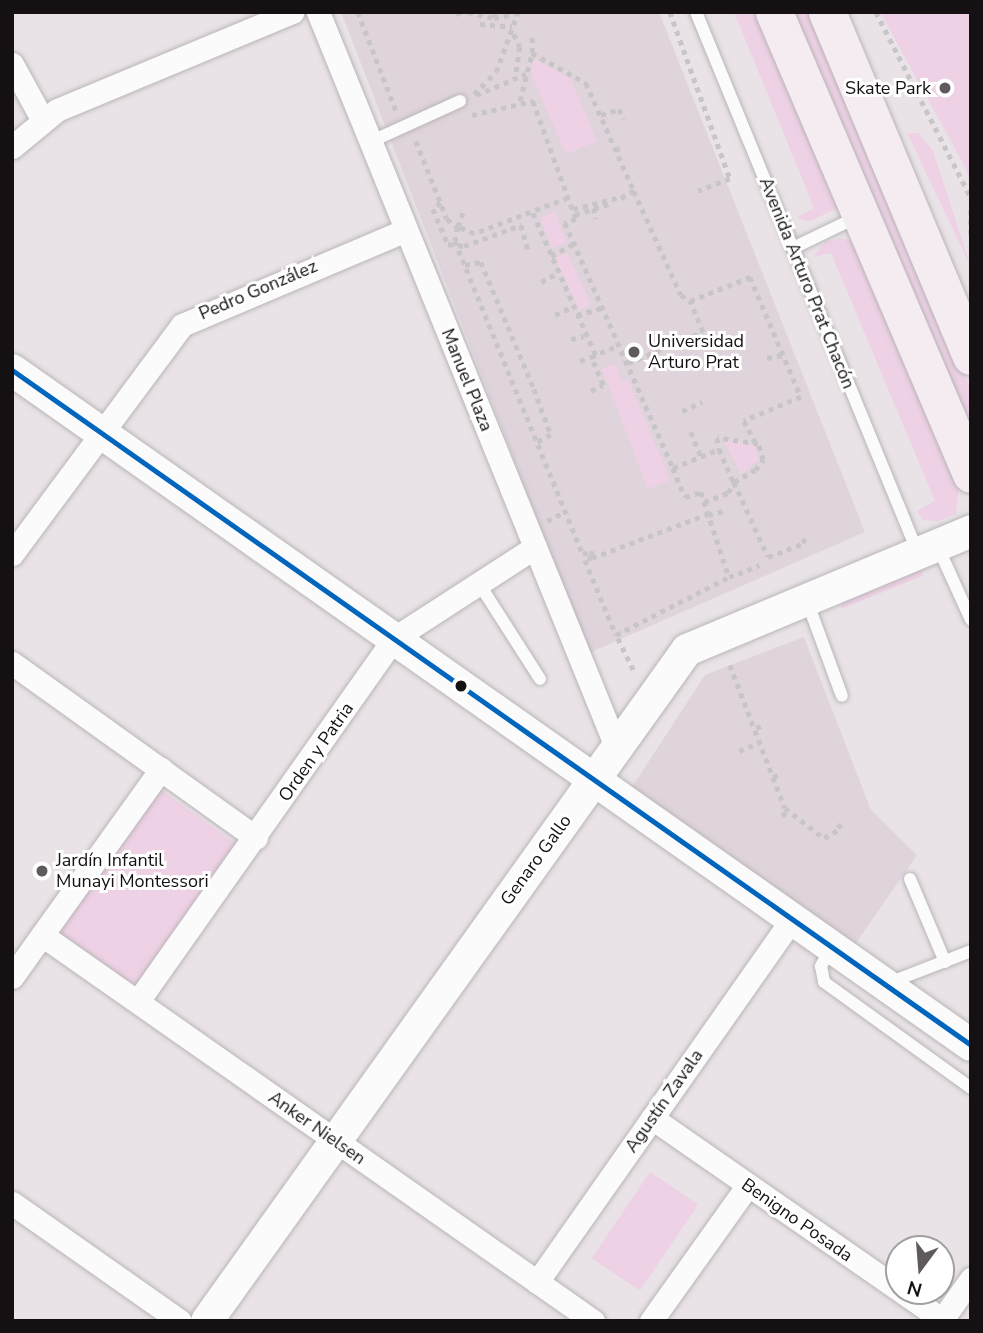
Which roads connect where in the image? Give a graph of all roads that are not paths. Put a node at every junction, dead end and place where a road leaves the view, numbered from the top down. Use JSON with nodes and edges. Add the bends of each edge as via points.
{"nodes":[{"id":1,"x":292,"y":12,"type":"edge"},
{"id":2,"x":317,"y":12,"type":"edge"},
{"id":3,"x":696,"y":12,"type":"edge"},
{"id":4,"x":774,"y":12,"type":"edge"},
{"id":5,"x":827,"y":12,"type":"edge"},
{"id":6,"x":14,"y":72,"type":"edge"},
{"id":7,"x":460,"y":101,"type":"road end"},
{"id":8,"x":42,"y":119,"type":"junction"},
{"id":9,"x":385,"y":135,"type":"junction"},
{"id":10,"x":12,"y":147,"type":"edge"},
{"id":11,"x":857,"y":218,"type":"junction"},
{"id":12,"x":406,"y":230,"type":"junction"},
{"id":13,"x":793,"y":248,"type":"junction"},
{"id":14,"x":971,"y":356,"type":"edge"},
{"id":15,"x":12,"y":370,"type":"edge"},
{"id":16,"x":99,"y":432,"type":"junction"},
{"id":17,"x":971,"y":474,"type":"edge"},
{"id":18,"x":971,"y":531,"type":"edge"},
{"id":19,"x":535,"y":547,"type":"junction"},
{"id":20,"x":928,"y":549,"type":"junction"},
{"id":21,"x":12,"y":554,"type":"edge"},
{"id":22,"x":478,"y":582,"type":"junction"},
{"id":23,"x":806,"y":600,"type":"junction"},
{"id":24,"x":971,"y":620,"type":"edge"},
{"id":25,"x":393,"y":639,"type":"junction"},
{"id":26,"x":12,"y":663,"type":"edge"},
{"id":27,"x":540,"y":679,"type":"dead end"},
{"id":28,"x":842,"y":696,"type":"dead end"},
{"id":29,"x":617,"y":749,"type":"junction"},
{"id":30,"x":161,"y":769,"type":"junction"},
{"id":31,"x":592,"y":783,"type":"junction"},
{"id":32,"x":256,"y":838,"type":"junction"},
{"id":33,"x":910,"y":879,"type":"dead end"},
{"id":34,"x":791,"y":921,"type":"junction"},
{"id":35,"x":42,"y":935,"type":"junction"},
{"id":36,"x":831,"y":948,"type":"junction"},
{"id":37,"x":971,"y":951,"type":"edge"},
{"id":38,"x":945,"y":962,"type":"junction"},
{"id":39,"x":12,"y":977,"type":"edge"},
{"id":40,"x":884,"y":985,"type":"junction"},
{"id":41,"x":138,"y":1001,"type":"junction"},
{"id":42,"x":971,"y":1045,"type":"edge"},
{"id":43,"x":971,"y":1088,"type":"edge"},
{"id":44,"x":652,"y":1118,"type":"junction"},
{"id":45,"x":336,"y":1140,"type":"junction"},
{"id":46,"x":748,"y":1185,"type":"junction"},
{"id":47,"x":12,"y":1203,"type":"edge"},
{"id":48,"x":971,"y":1279,"type":"edge"},
{"id":49,"x":537,"y":1282,"type":"junction"},
{"id":50,"x":942,"y":1320,"type":"edge"},
{"id":51,"x":180,"y":1321,"type":"edge"},
{"id":52,"x":207,"y":1321,"type":"edge"},
{"id":53,"x":593,"y":1321,"type":"edge"},
{"id":54,"x":652,"y":1321,"type":"edge"}],
"edges":[{"from":1,"to":8,"type":"street"},
{"from":2,"to":9,"type":"street","name":"Manuel Plaza"},
{"from":3,"to":13,"type":"lane","name":"Avenida Arturo Prat Chacón"},
{"from":4,"to":11,"type":"main road"},
{"from":5,"to":14,"type":"main road"},
{"from":6,"to":8,"type":"street"},
{"from":7,"to":9,"type":"lane"},
{"from":8,"to":10,"type":"street"},
{"from":9,"to":12,"type":"street","name":"Manuel Plaza"},
{"from":11,"to":13,"type":"lane"},
{"from":11,"to":17,"type":"main road"},
{"from":12,"to":16,"type":"street","name":"Pedro González","via":[[194,317],[170,337]]},
{"from":12,"to":19,"type":"street","name":"Manuel Plaza"},
{"from":13,"to":20,"type":"lane","name":"Avenida Arturo Prat Chacón"},
{"from":15,"to":16,"type":"street"},
{"from":16,"to":21,"type":"street","name":"Pedro González"},
{"from":16,"to":25,"type":"street"},
{"from":18,"to":20,"type":"street","name":"Genaro Gallo"},
{"from":19,"to":22,"type":"street","name":"Orden y Patria"},
{"from":19,"to":29,"type":"street","name":"Manuel Plaza"},
{"from":20,"to":23,"type":"street","name":"Genaro Gallo"},
{"from":20,"to":24,"type":"lane","name":"Avenida Arturo Prat Chacón"},
{"from":22,"to":25,"type":"street","name":"Orden y Patria"},
{"from":22,"to":27,"type":"lane"},
{"from":23,"to":28,"type":"lane"},
{"from":23,"to":29,"type":"street","name":"Genaro Gallo","via":[[687,650]]},
{"from":25,"to":31,"type":"street"},
{"from":25,"to":32,"type":"street","name":"Orden y Patria"},
{"from":26,"to":30,"type":"street"},
{"from":29,"to":31,"type":"street","name":"Genaro Gallo"},
{"from":30,"to":32,"type":"street"},
{"from":30,"to":35,"type":"street"},
{"from":31,"to":34,"type":"street"},
{"from":31,"to":45,"type":"street","name":"Genaro Gallo"},
{"from":32,"to":41,"type":"street","name":"Orden y Patria"},
{"from":33,"to":38,"type":"lane"},
{"from":34,"to":36,"type":"street"},
{"from":34,"to":44,"type":"street","name":"Agustín Zavala"},
{"from":35,"to":39,"type":"street"},
{"from":35,"to":41,"type":"street","name":"Anker Nielsen"},
{"from":36,"to":40,"type":"street"},
{"from":36,"to":43,"type":"lane","via":[[821,966],[824,982]]},
{"from":37,"to":38,"type":"lane"},
{"from":38,"to":40,"type":"lane"},
{"from":40,"to":42,"type":"street"},
{"from":41,"to":45,"type":"street","name":"Anker Nielsen"},
{"from":44,"to":46,"type":"street","name":"Benigno Posada"},
{"from":44,"to":49,"type":"street","name":"Agustín Zavala"},
{"from":45,"to":49,"type":"street","name":"Anker Nielsen"},
{"from":45,"to":52,"type":"street","name":"Genaro Gallo"},
{"from":46,"to":50,"type":"street","name":"Benigno Posada"},
{"from":46,"to":54,"type":"street"},
{"from":47,"to":51,"type":"street"},
{"from":48,"to":50,"type":"street"},
{"from":49,"to":53,"type":"street","name":"Anker Nielsen"}]}
